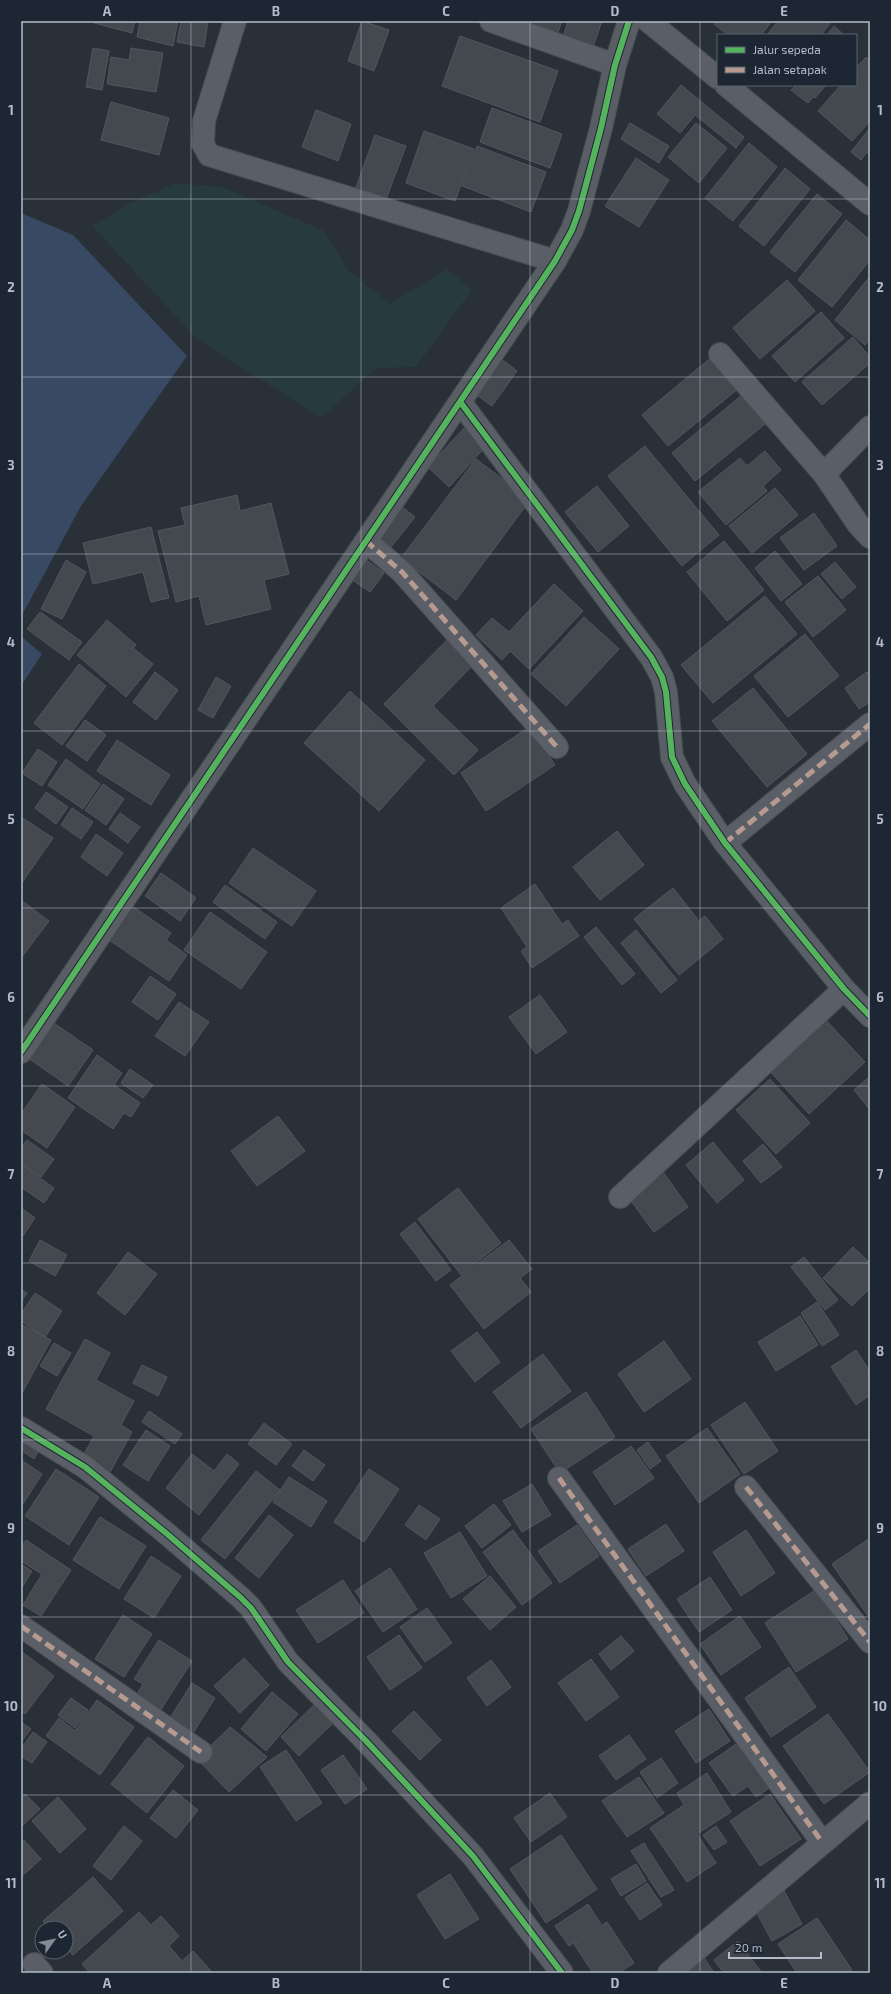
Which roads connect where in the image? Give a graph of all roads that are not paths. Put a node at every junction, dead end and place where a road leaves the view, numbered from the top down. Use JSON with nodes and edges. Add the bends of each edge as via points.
{"nodes":[{"id":1,"x":235,"y":21,"type":"edge"},
{"id":2,"x":491,"y":21,"type":"edge"},
{"id":3,"x":630,"y":21,"type":"edge"},
{"id":4,"x":648,"y":21,"type":"edge"},
{"id":5,"x":615,"y":65,"type":"junction"},
{"id":6,"x":717,"y":77,"type":"edge"},
{"id":7,"x":727,"y":86,"type":"edge"},
{"id":8,"x":870,"y":204,"type":"edge"},
{"id":9,"x":555,"y":261,"type":"junction"},
{"id":10,"x":720,"y":354,"type":"dead end"},
{"id":11,"x":460,"y":403,"type":"junction"},
{"id":12,"x":870,"y":427,"type":"edge"},
{"id":13,"x":824,"y":474,"type":"junction"},
{"id":14,"x":870,"y":537,"type":"edge"},
{"id":15,"x":366,"y":541,"type":"junction"},
{"id":16,"x":870,"y":724,"type":"edge"},
{"id":17,"x":557,"y":747,"type":"dead end"},
{"id":18,"x":725,"y":843,"type":"junction"},
{"id":19,"x":844,"y":990,"type":"junction"},
{"id":20,"x":870,"y":1016,"type":"edge"},
{"id":21,"x":21,"y":1052,"type":"edge"},
{"id":22,"x":620,"y":1197,"type":"dead end"},
{"id":23,"x":21,"y":1428,"type":"edge"},
{"id":24,"x":559,"y":1478,"type":"dead end"},
{"id":25,"x":746,"y":1487,"type":"dead end"},
{"id":26,"x":21,"y":1626,"type":"edge"},
{"id":27,"x":870,"y":1642,"type":"edge"},
{"id":28,"x":201,"y":1752,"type":"dead end"},
{"id":29,"x":870,"y":1803,"type":"edge"},
{"id":30,"x":822,"y":1842,"type":"junction"},
{"id":31,"x":562,"y":1973,"type":"edge"},
{"id":32,"x":669,"y":1973,"type":"edge"}],
"edges":[{"from":1,"to":9,"type":"street","via":[[204,121],[203,144],[209,155]]},
{"from":2,"to":5,"type":"street"},
{"from":3,"to":5,"type":"street"},
{"from":4,"to":6,"type":"street"},
{"from":5,"to":9,"type":"street","via":[[579,211]]},
{"from":7,"to":8,"type":"street"},
{"from":9,"to":11,"type":"street"},
{"from":10,"to":13,"type":"street"},
{"from":11,"to":15,"type":"street"},
{"from":11,"to":18,"type":"street","via":[[651,657],[662,677],[666,692],[672,757],[677,770]]},
{"from":12,"to":13,"type":"street"},
{"from":13,"to":14,"type":"street","via":[[858,524]]},
{"from":15,"to":17,"type":"street","via":[[402,572]]},
{"from":15,"to":21,"type":"street"},
{"from":16,"to":18,"type":"street"},
{"from":18,"to":19,"type":"street"},
{"from":19,"to":20,"type":"street"},
{"from":19,"to":22,"type":"street"},
{"from":23,"to":31,"type":"street","via":[[85,1467],[166,1532],[251,1608],[288,1662],[473,1856]]},
{"from":24,"to":30,"type":"street"},
{"from":25,"to":27,"type":"street"},
{"from":26,"to":28,"type":"street"},
{"from":29,"to":30,"type":"street"},
{"from":30,"to":32,"type":"street"}]}
